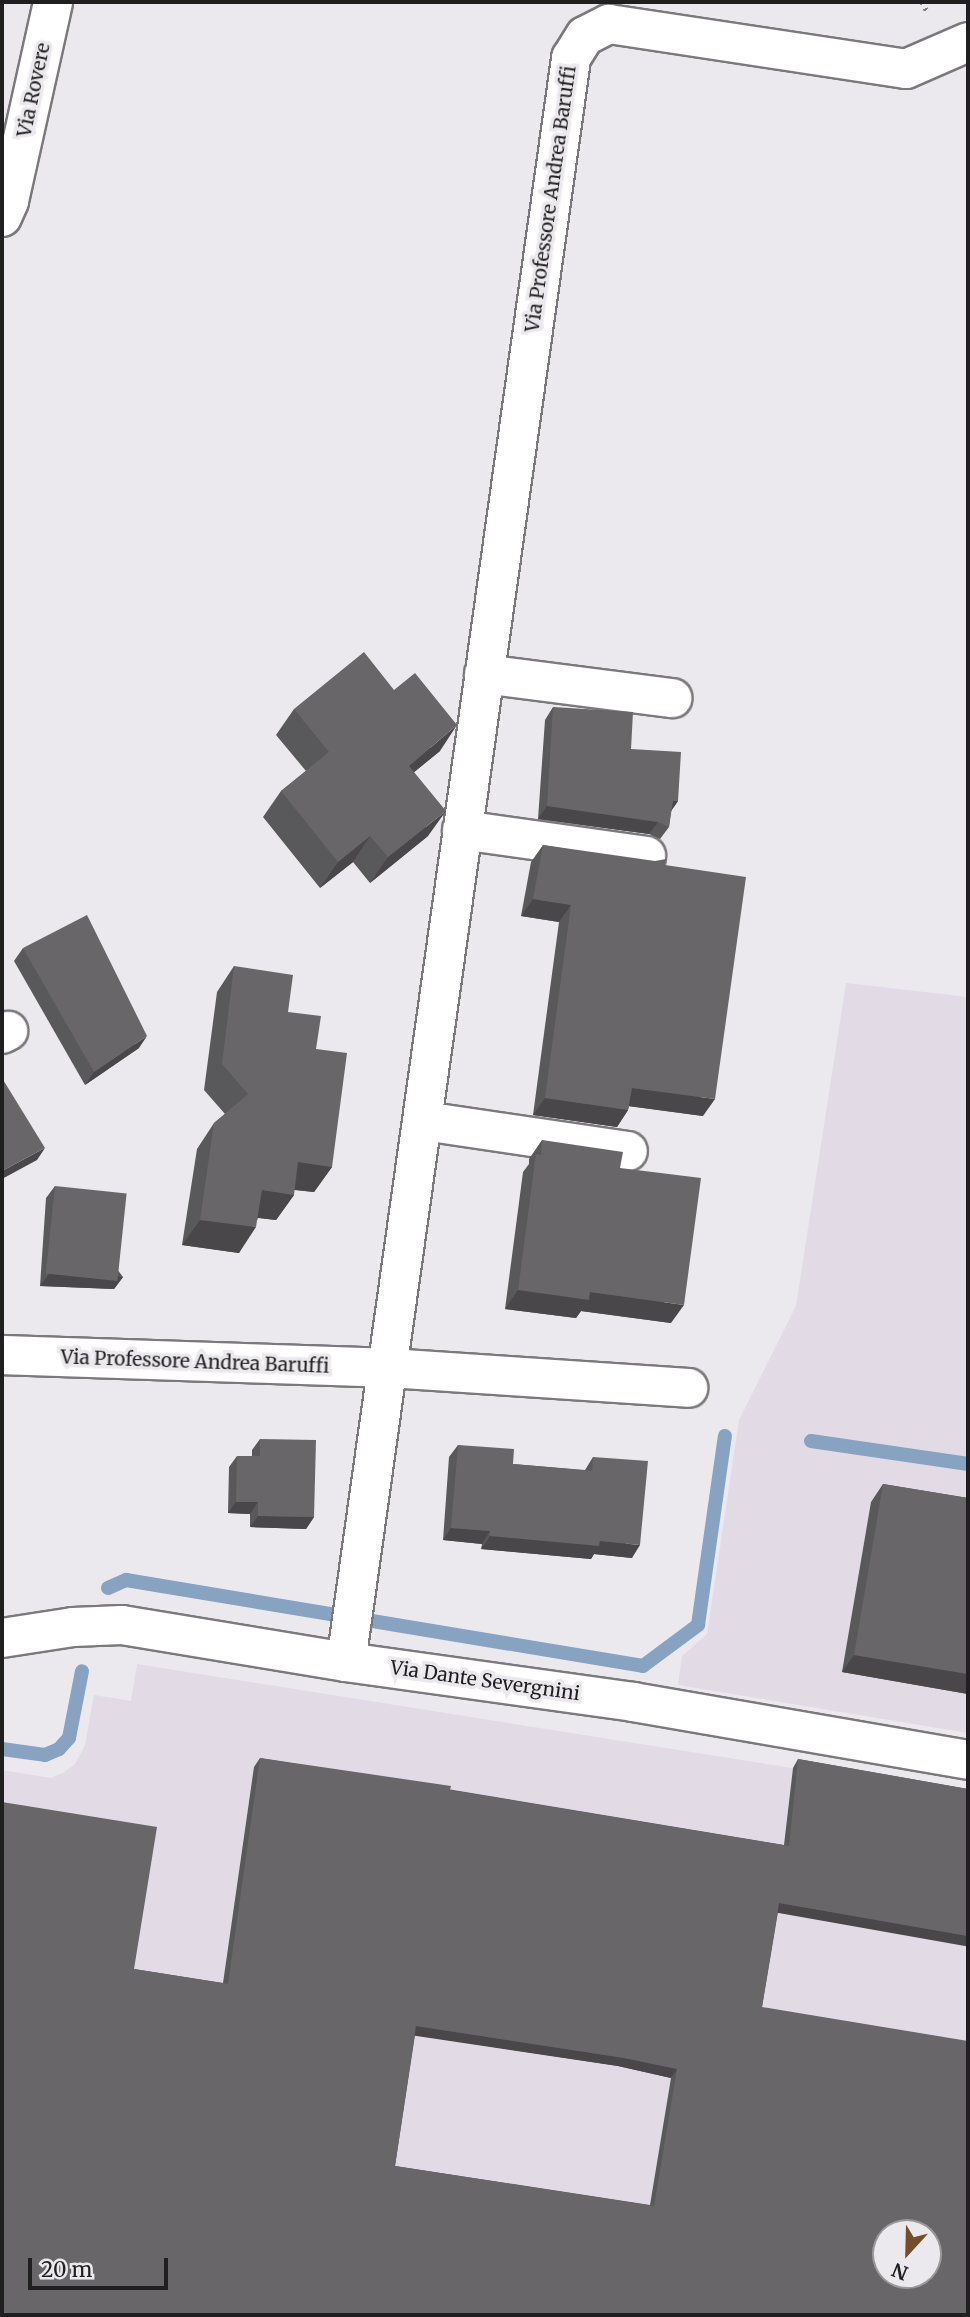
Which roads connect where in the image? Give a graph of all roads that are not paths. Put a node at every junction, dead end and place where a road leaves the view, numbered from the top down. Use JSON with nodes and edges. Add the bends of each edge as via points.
{"nodes":[{"id":1,"x":53,"y":2,"type":"edge"},
{"id":2,"x":968,"y":42,"type":"edge"},
{"id":3,"x":2,"y":217,"type":"edge"},
{"id":4,"x":484,"y":674,"type":"junction"},
{"id":5,"x":672,"y":698,"type":"dead end"},
{"id":6,"x":462,"y":830,"type":"junction"},
{"id":7,"x":646,"y":856,"type":"dead end"},
{"id":8,"x":424,"y":1121,"type":"junction"},
{"id":9,"x":628,"y":1151,"type":"dead end"},
{"id":10,"x":2,"y":1355,"type":"edge"},
{"id":11,"x":389,"y":1368,"type":"junction"},
{"id":12,"x":688,"y":1388,"type":"dead end"},
{"id":13,"x":349,"y":1633,"type":"junction"},
{"id":14,"x":2,"y":1638,"type":"edge"},
{"id":15,"x":968,"y":1759,"type":"edge"}],
"edges":[{"from":1,"to":3,"type":"street","name":"Via Rovere"},
{"from":2,"to":4,"type":"street","name":"Via Professore Andrea Baruffi","via":[[906,69],[623,24],[597,28],[577,45],[571,58]]},
{"from":4,"to":5,"type":"street"},
{"from":4,"to":6,"type":"street","name":"Via Professore Andrea Baruffi"},
{"from":6,"to":7,"type":"street"},
{"from":6,"to":8,"type":"street","name":"Via Professore Andrea Baruffi"},
{"from":8,"to":9,"type":"street"},
{"from":8,"to":11,"type":"street","name":"Via Professore Andrea Baruffi"},
{"from":10,"to":11,"type":"street","name":"Via Professore Andrea Baruffi"},
{"from":11,"to":12,"type":"street","name":"Via Professore Andrea Baruffi"},
{"from":11,"to":13,"type":"street","name":"Via Professore Andrea Baruffi"},
{"from":13,"to":14,"type":"street","name":"Via Dante Severgnini","via":[[121,1625]]},
{"from":13,"to":15,"type":"street","name":"Via Dante Severgnini","via":[[633,1702]]}]}
